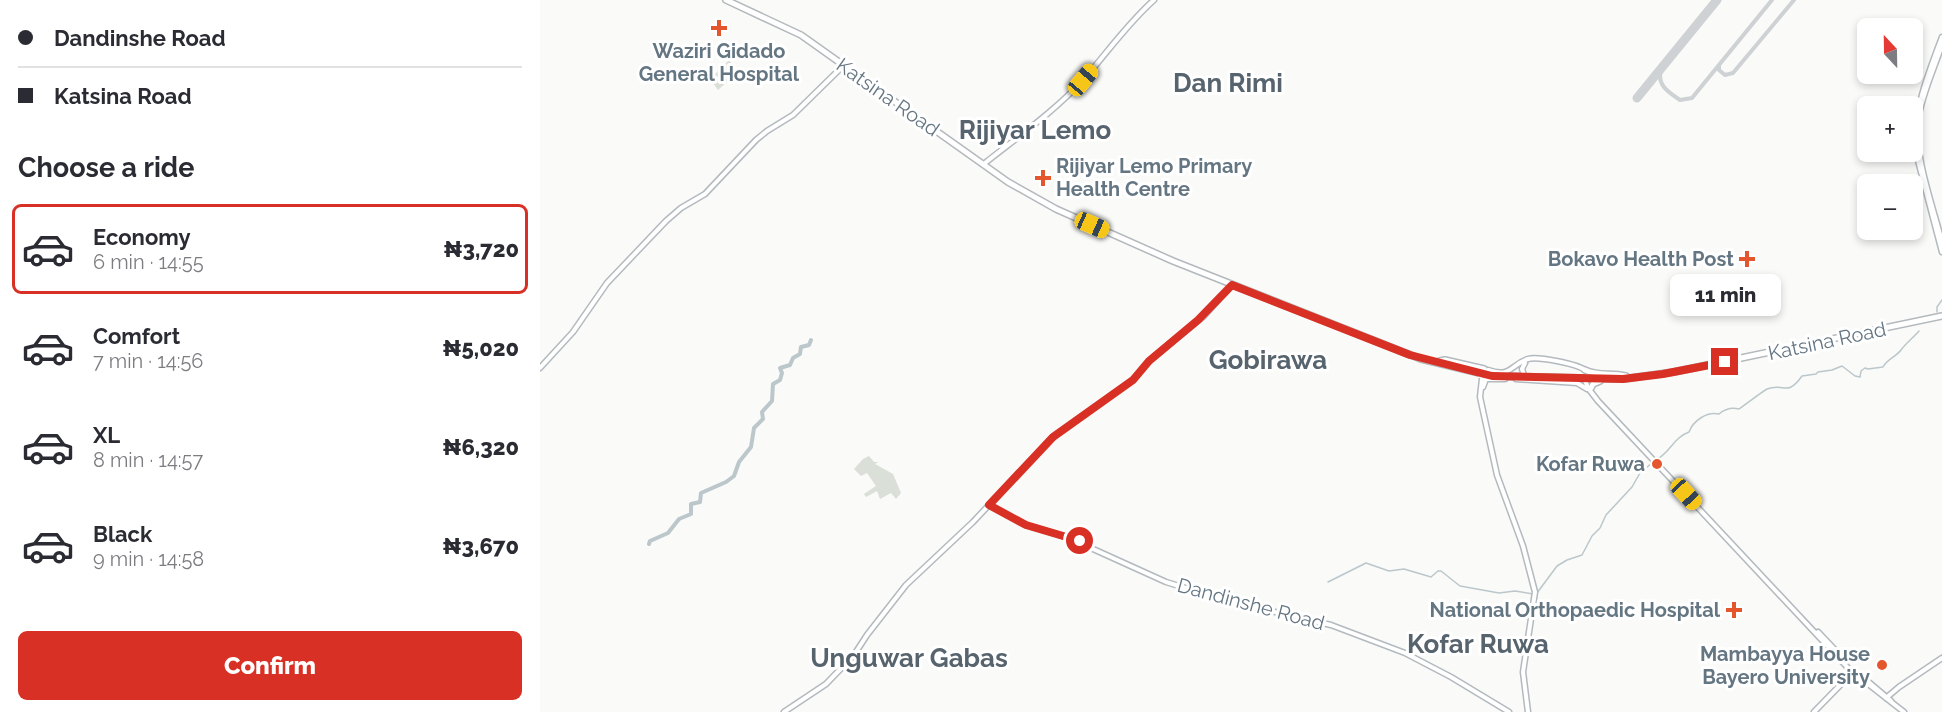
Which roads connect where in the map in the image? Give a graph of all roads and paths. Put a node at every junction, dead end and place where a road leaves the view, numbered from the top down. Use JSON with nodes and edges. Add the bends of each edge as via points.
{"nodes":[{"id":1,"x":726,"y":0,"type":"edge"},
{"id":2,"x":732,"y":0,"type":"edge"},
{"id":3,"x":1154,"y":0,"type":"edge"},
{"id":4,"x":1942,"y":37,"type":"edge"},
{"id":5,"x":1942,"y":45,"type":"edge"},
{"id":6,"x":844,"y":65,"type":"junction"},
{"id":7,"x":986,"y":163,"type":"junction"},
{"id":8,"x":1926,"y":178,"type":"junction"},
{"id":9,"x":1929,"y":190,"type":"junction"},
{"id":10,"x":1942,"y":242,"type":"edge"},
{"id":11,"x":1942,"y":252,"type":"edge"},
{"id":12,"x":1232,"y":285,"type":"junction"},
{"id":13,"x":1942,"y":315,"type":"edge"},
{"id":14,"x":1439,"y":362,"type":"junction"},
{"id":15,"x":540,"y":368,"type":"edge"},
{"id":16,"x":1485,"y":375,"type":"junction"},
{"id":17,"x":1524,"y":375,"type":"junction"},
{"id":18,"x":1585,"y":377,"type":"junction"},
{"id":19,"x":1626,"y":377,"type":"junction"},
{"id":20,"x":1547,"y":381,"type":"junction"},
{"id":21,"x":1590,"y":390,"type":"junction"},
{"id":22,"x":989,"y":505,"type":"junction"},
{"id":23,"x":1818,"y":634,"type":"junction"},
{"id":24,"x":1942,"y":659,"type":"edge"},
{"id":25,"x":1854,"y":675,"type":"junction"},
{"id":26,"x":1888,"y":697,"type":"junction"},
{"id":27,"x":791,"y":707,"type":"junction"},
{"id":28,"x":784,"y":712,"type":"edge"},
{"id":29,"x":795,"y":712,"type":"edge"},
{"id":30,"x":1509,"y":712,"type":"edge"},
{"id":31,"x":1529,"y":712,"type":"edge"},
{"id":32,"x":1815,"y":712,"type":"edge"},
{"id":33,"x":1904,"y":712,"type":"edge"}],
"edges":[{"from":1,"to":6,"type":"highway","name":"Katsina Road","via":[[789,28]]},
{"from":2,"to":7,"type":"highway","name":"Katsina Road","via":[[808,37]]},
{"from":3,"to":7,"type":"street","via":[[1059,104]]},
{"from":4,"to":11,"type":"street","via":[[1921,98],[1915,130],[1916,153]]},
{"from":5,"to":8,"type":"street","via":[[1918,122]]},
{"from":6,"to":12,"type":"highway","name":"Katsina Road","via":[[1026,193]]},
{"from":6,"to":15,"type":"street","via":[[793,115],[756,140],[705,194],[666,221],[607,283],[567,339]]},
{"from":7,"to":14,"type":"highway","name":"Katsina Road","via":[[1045,200],[1181,262]]},
{"from":8,"to":9,"type":"street"},
{"from":8,"to":9,"type":"street","via":[[1931,183]]},
{"from":9,"to":10,"type":"street"},
{"from":12,"to":14,"type":"highway","name":"Katsina Road","via":[[1410,355]]},
{"from":12,"to":22,"type":"street","via":[[1133,380],[1053,437]]},
{"from":13,"to":19,"type":"highway","name":"Katsina Road","via":[[1674,372]]},
{"from":14,"to":16,"type":"highway"},
{"from":14,"to":17,"type":"highway","name":"Katsina Road","via":[[1488,374]]},
{"from":14,"to":18,"type":"highway","name":"Katsina Road","via":[[1492,376]]},
{"from":16,"to":18,"type":"street","via":[[1508,372],[1533,359],[1578,366]]},
{"from":16,"to":20,"type":"street"},
{"from":16,"to":31,"type":"street","via":[[1480,397],[1496,470],[1536,594],[1525,675]]},
{"from":17,"to":18,"type":"street","via":[[1524,364],[1534,360],[1580,368]]},
{"from":17,"to":19,"type":"highway","name":"Katsina Road"},
{"from":18,"to":19,"type":"highway","name":"Katsina Road"},
{"from":18,"to":19,"type":"highway"},
{"from":18,"to":20,"type":"highway"},
{"from":18,"to":21,"type":"street"},
{"from":19,"to":21,"type":"highway","via":[[1596,382]]},
{"from":20,"to":21,"type":"street","via":[[1577,383]]},
{"from":21,"to":23,"type":"street"},
{"from":22,"to":27,"type":"street","via":[[906,585],[854,656],[826,684]]},
{"from":22,"to":30,"type":"street","name":"Dandinshe Road","via":[[1026,525],[1080,541],[1166,582],[1331,625],[1405,652]]},
{"from":23,"to":25,"type":"street"},
{"from":23,"to":25,"type":"street"},
{"from":24,"to":26,"type":"street"},
{"from":25,"to":26,"type":"street"},
{"from":25,"to":32,"type":"street"},
{"from":26,"to":33,"type":"street"},
{"from":27,"to":28,"type":"street"},
{"from":27,"to":29,"type":"street"}]}
